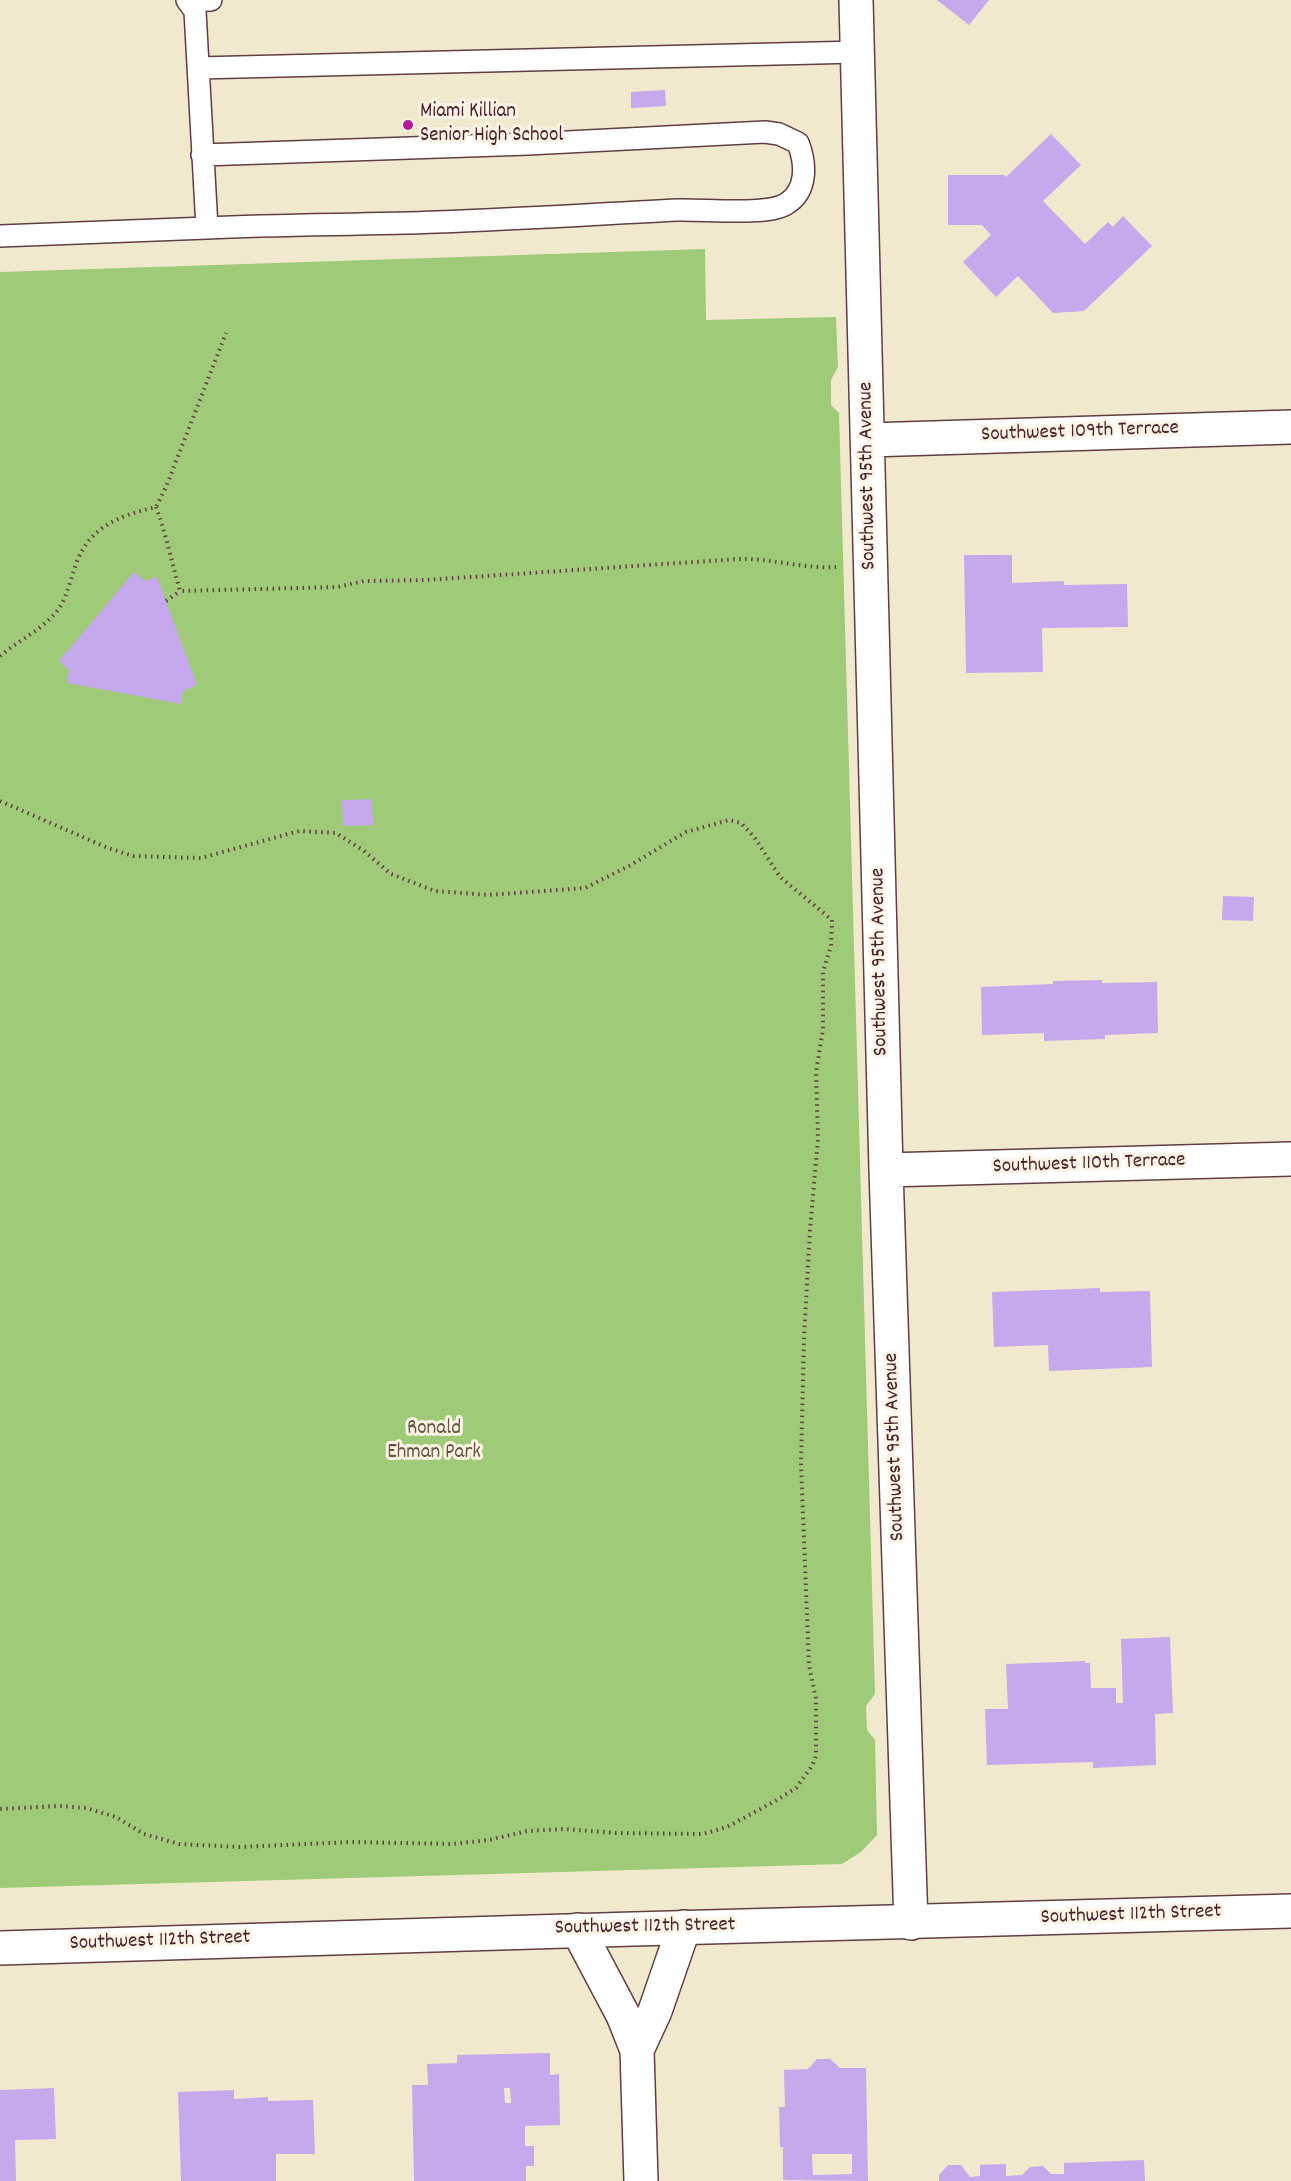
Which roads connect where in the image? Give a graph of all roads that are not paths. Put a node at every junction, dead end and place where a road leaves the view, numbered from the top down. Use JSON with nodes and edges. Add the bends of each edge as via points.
{"nodes":[{"id":1,"x":187,"y":0,"type":"edge"},
{"id":2,"x":211,"y":0,"type":"edge"},
{"id":3,"x":856,"y":0,"type":"edge"},
{"id":4,"x":858,"y":52,"type":"junction"},
{"id":5,"x":198,"y":68,"type":"junction"},
{"id":6,"x":202,"y":155,"type":"junction"},
{"id":7,"x":207,"y":228,"type":"junction"},
{"id":8,"x":0,"y":236,"type":"edge"},
{"id":9,"x":1291,"y":427,"type":"edge"},
{"id":10,"x":868,"y":440,"type":"junction"},
{"id":11,"x":1291,"y":1159,"type":"edge"},
{"id":12,"x":886,"y":1170,"type":"junction"},
{"id":13,"x":1291,"y":1911,"type":"edge"},
{"id":14,"x":911,"y":1923,"type":"junction"},
{"id":15,"x":684,"y":1927,"type":"junction"},
{"id":16,"x":578,"y":1930,"type":"junction"},
{"id":17,"x":0,"y":1948,"type":"edge"},
{"id":18,"x":637,"y":2050,"type":"junction"},
{"id":19,"x":640,"y":2181,"type":"edge"}],
"edges":[{"from":1,"to":2,"type":"lane"},
{"from":1,"to":5,"type":"lane","via":[[195,11]]},
{"from":3,"to":4,"type":"street","name":"Southwest 95th Avenue"},
{"from":4,"to":5,"type":"lane"},
{"from":4,"to":10,"type":"street","name":"Southwest 95th Avenue"},
{"from":5,"to":6,"type":"lane"},
{"from":6,"to":7,"type":"lane"},
{"from":6,"to":7,"type":"lane","via":[[765,132],[798,143],[804,167],[800,190],[794,198],[785,205],[764,210]]},
{"from":7,"to":8,"type":"lane"},
{"from":9,"to":10,"type":"street","name":"Southwest 109th Terrace"},
{"from":10,"to":12,"type":"street","name":"Southwest 95th Avenue"},
{"from":11,"to":12,"type":"street","name":"Southwest 110th Terrace"},
{"from":12,"to":14,"type":"street","name":"Southwest 95th Avenue"},
{"from":13,"to":14,"type":"street","name":"Southwest 112th Street"},
{"from":14,"to":15,"type":"street","name":"Southwest 112th Street"},
{"from":15,"to":16,"type":"street","name":"Southwest 112th Street"},
{"from":15,"to":18,"type":"street","via":[[656,2012]]},
{"from":16,"to":17,"type":"street","name":"Southwest 112th Street"},
{"from":16,"to":18,"type":"street","via":[[623,2014]]},
{"from":18,"to":19,"type":"street"}]}
